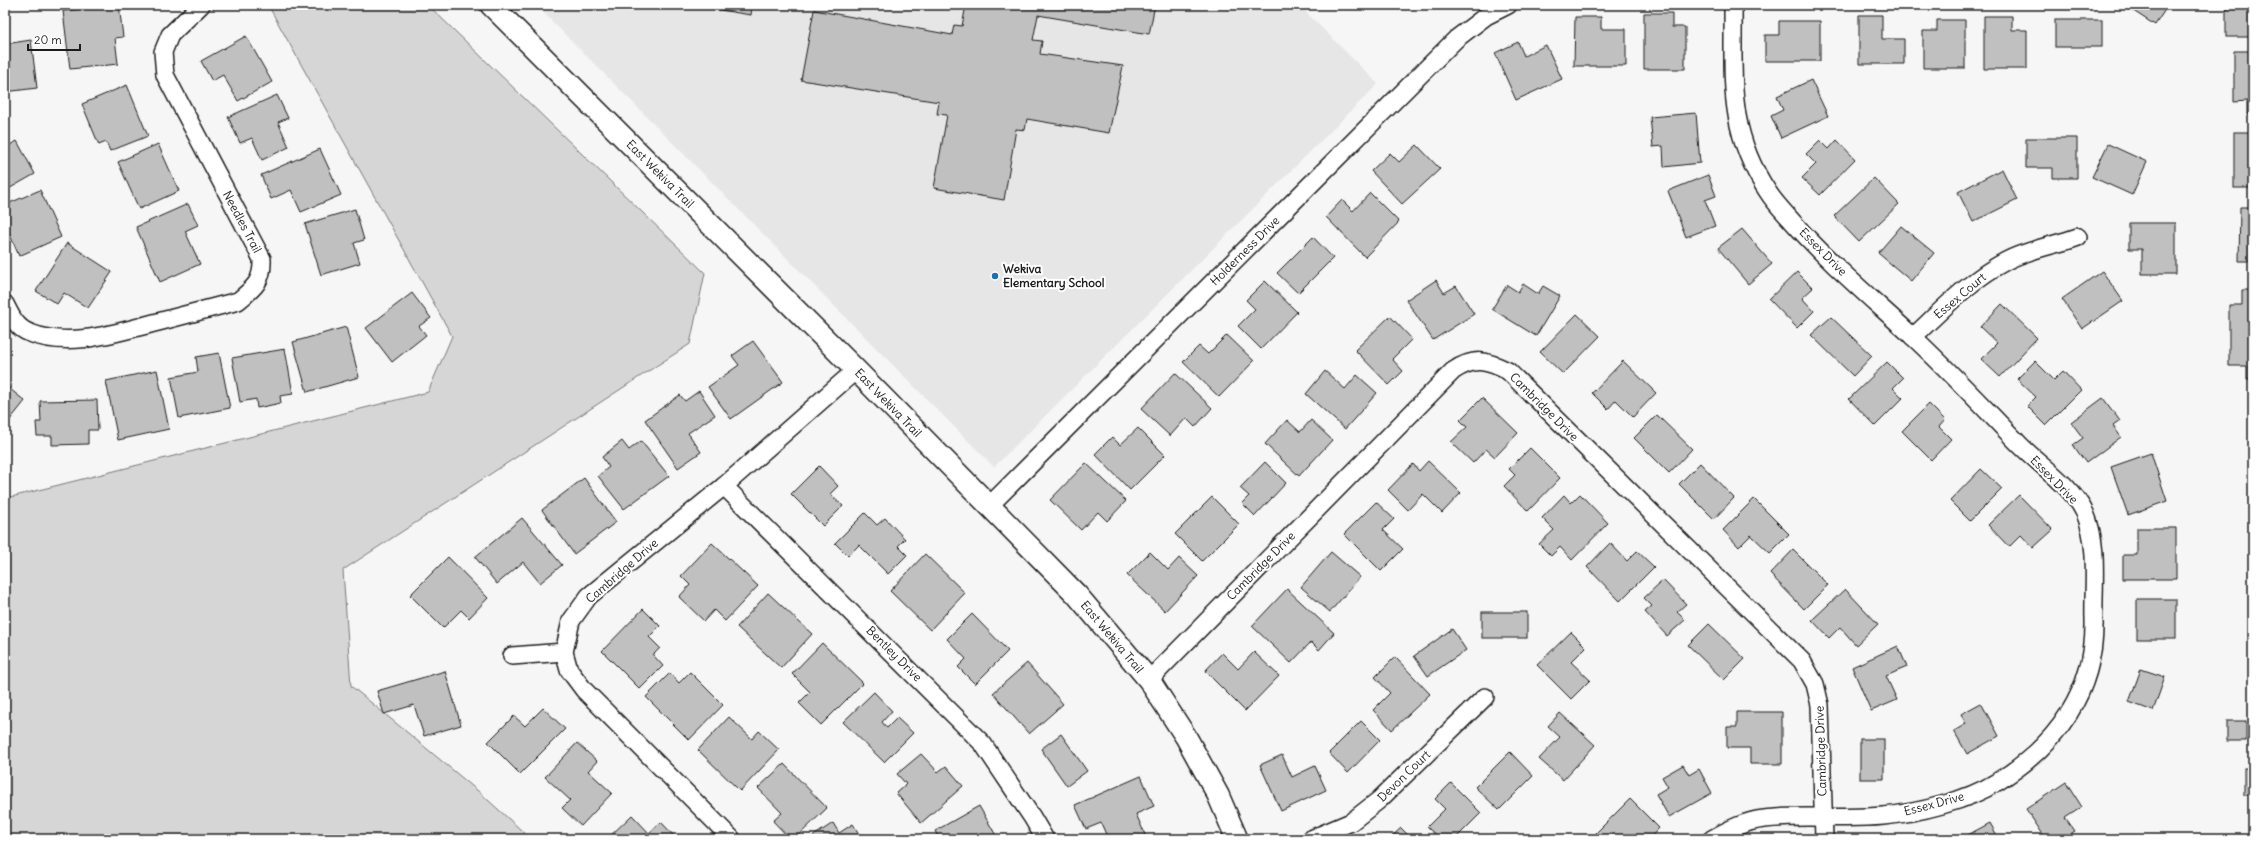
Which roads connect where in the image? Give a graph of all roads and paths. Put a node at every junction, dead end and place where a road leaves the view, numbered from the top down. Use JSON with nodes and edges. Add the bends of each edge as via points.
{"nodes":[{"id":1,"x":201,"y":5,"type":"edge"},
{"id":2,"x":491,"y":5,"type":"edge"},
{"id":3,"x":1508,"y":5,"type":"edge"},
{"id":4,"x":1733,"y":5,"type":"edge"},
{"id":5,"x":2078,"y":238,"type":"dead end"},
{"id":6,"x":5,"y":304,"type":"edge"},
{"id":7,"x":1913,"y":337,"type":"junction"},
{"id":8,"x":856,"y":370,"type":"junction"},
{"id":9,"x":724,"y":486,"type":"junction"},
{"id":10,"x":989,"y":506,"type":"junction"},
{"id":11,"x":564,"y":652,"type":"junction"},
{"id":12,"x":512,"y":656,"type":"dead end"},
{"id":13,"x":1149,"y":680,"type":"junction"},
{"id":14,"x":1485,"y":697,"type":"dead end"},
{"id":15,"x":1824,"y":818,"type":"junction"},
{"id":16,"x":732,"y":839,"type":"edge"},
{"id":17,"x":1045,"y":839,"type":"edge"},
{"id":18,"x":1237,"y":839,"type":"edge"},
{"id":19,"x":1311,"y":839,"type":"edge"},
{"id":20,"x":1712,"y":839,"type":"edge"},
{"id":21,"x":1824,"y":839,"type":"edge"}],
"edges":[{"from":1,"to":6,"type":"street","name":"Needles Trail","via":[[170,35],[163,52],[165,74],[262,259],[259,280],[238,301],[104,336],[70,340],[28,333],[14,322]]},
{"from":2,"to":8,"type":"street","name":"East Wekiva Trail"},
{"from":3,"to":10,"type":"street","name":"Holderness Drive","via":[[1486,16],[1456,39]]},
{"from":4,"to":7,"type":"street","name":"Essex Drive","via":[[1736,120],[1751,162],[1769,194],[1819,252]]},
{"from":5,"to":7,"type":"street","name":"Essex Court","via":[[2007,260],[1965,289]]},
{"from":7,"to":15,"type":"street","name":"Essex Drive","via":[[2066,488],[2084,511],[2093,538],[2095,641],[2083,688],[2062,725],[2049,742],[2026,763],[1993,785],[1956,801],[1913,811],[1884,816]]},
{"from":8,"to":9,"type":"street","name":"Cambridge Drive"},
{"from":8,"to":10,"type":"street","name":"East Wekiva Trail"},
{"from":9,"to":11,"type":"street","name":"Cambridge Drive","via":[[589,596],[571,621]]},
{"from":9,"to":17,"type":"street","name":"Bentley Drive","via":[[983,744]]},
{"from":10,"to":13,"type":"street","name":"East Wekiva Trail","via":[[1077,595]]},
{"from":11,"to":12,"type":"street"},
{"from":11,"to":16,"type":"street","name":"Cambridge Drive","via":[[569,670],[584,690]]},
{"from":13,"to":15,"type":"street","name":"Cambridge Drive","via":[[1454,371],[1465,363],[1480,360],[1508,371],[1802,660],[1815,684],[1820,705]]},
{"from":13,"to":18,"type":"street","name":"East Wekiva Trail","via":[[1186,737],[1218,795]]},
{"from":14,"to":19,"type":"street","name":"Devon Court","via":[[1379,800],[1351,822]]},
{"from":15,"to":20,"type":"street","name":"Essex Drive","via":[[1763,819],[1736,826]]},
{"from":15,"to":21,"type":"street","name":"Cambridge Drive"}]}
